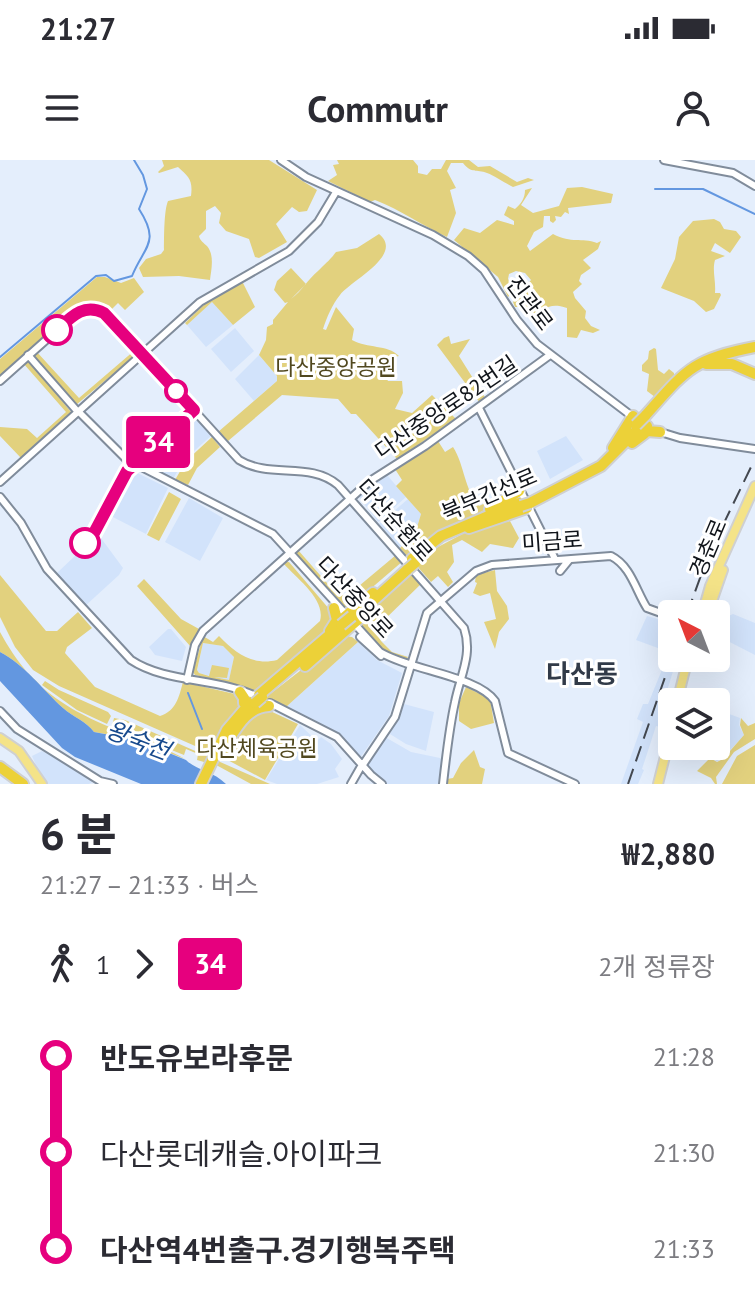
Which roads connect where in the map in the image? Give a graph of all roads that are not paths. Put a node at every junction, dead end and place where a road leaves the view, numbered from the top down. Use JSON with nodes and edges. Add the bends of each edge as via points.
{"nodes":[{"id":1,"x":281,"y":160,"type":"edge"},
{"id":2,"x":664,"y":160,"type":"edge"},
{"id":3,"x":755,"y":186,"type":"edge"},
{"id":4,"x":336,"y":192,"type":"junction"},
{"id":5,"x":752,"y":347,"type":"edge"},
{"id":6,"x":144,"y":354,"type":"junction"},
{"id":7,"x":28,"y":355,"type":"junction"},
{"id":8,"x":550,"y":355,"type":"junction"},
{"id":9,"x":704,"y":364,"type":"junction"},
{"id":10,"x":755,"y":374,"type":"edge"},
{"id":11,"x":0,"y":380,"type":"edge"},
{"id":12,"x":479,"y":408,"type":"junction"},
{"id":13,"x":78,"y":411,"type":"junction"},
{"id":14,"x":642,"y":423,"type":"junction"},
{"id":15,"x":660,"y":432,"type":"joint"},
{"id":16,"x":755,"y":449,"type":"edge"},
{"id":17,"x":0,"y":482,"type":"edge"},
{"id":18,"x":755,"y":486,"type":"edge"},
{"id":19,"x":350,"y":498,"type":"junction"},
{"id":20,"x":0,"y":499,"type":"edge"},
{"id":21,"x":523,"y":504,"type":"junction"},
{"id":22,"x":288,"y":554,"type":"junction"},
{"id":23,"x":555,"y":559,"type":"junction"},
{"id":24,"x":569,"y":560,"type":"junction"},
{"id":25,"x":560,"y":571,"type":"dead end"},
{"id":26,"x":642,"y":595,"type":"junction"},
{"id":27,"x":652,"y":597,"type":"dead end"},
{"id":28,"x":440,"y":598,"type":"junction"},
{"id":29,"x":710,"y":600,"type":"edge"},
{"id":30,"x":647,"y":608,"type":"junction"},
{"id":31,"x":658,"y":612,"type":"edge"},
{"id":32,"x":348,"y":621,"type":"junction"},
{"id":33,"x":409,"y":666,"type":"junction"},
{"id":34,"x":187,"y":679,"type":"junction"},
{"id":35,"x":460,"y":681,"type":"junction"},
{"id":36,"x":255,"y":700,"type":"junction"},
{"id":37,"x":0,"y":711,"type":"edge"},
{"id":38,"x":0,"y":740,"type":"edge"},
{"id":39,"x":665,"y":760,"type":"edge"},
{"id":40,"x":668,"y":760,"type":"edge"},
{"id":41,"x":0,"y":767,"type":"edge"},
{"id":42,"x":362,"y":767,"type":"junction"},
{"id":43,"x":0,"y":773,"type":"edge"},
{"id":44,"x":96,"y":782,"type":"edge"},
{"id":45,"x":15,"y":784,"type":"edge"},
{"id":46,"x":23,"y":784,"type":"edge"},
{"id":47,"x":40,"y":784,"type":"edge"},
{"id":48,"x":113,"y":784,"type":"edge"},
{"id":49,"x":203,"y":784,"type":"edge"},
{"id":50,"x":351,"y":784,"type":"edge"},
{"id":51,"x":379,"y":784,"type":"edge"},
{"id":52,"x":443,"y":784,"type":"edge"},
{"id":53,"x":575,"y":784,"type":"edge"},
{"id":54,"x":660,"y":784,"type":"edge"}],
"edges":[{"from":1,"to":4,"type":"street","name":"진관로"},
{"from":2,"to":3,"type":"street","via":[[729,172]]},
{"from":4,"to":6,"type":"street","via":[[318,222],[289,251],[209,295]]},
{"from":4,"to":8,"type":"street","name":"진관로","via":[[468,256]]},
{"from":5,"to":9,"type":"highway","name":"북부간선로"},
{"from":5,"to":14,"type":"highway","name":"북부간선로","via":[[718,354],[690,368]]},
{"from":6,"to":7,"type":"street","name":"다산순환로","via":[[104,313],[87,309]]},
{"from":6,"to":13,"type":"street"},
{"from":6,"to":19,"type":"street","name":"다산순환로","via":[[239,460],[267,471],[327,477]]},
{"from":7,"to":11,"type":"street","name":"다산순환로"},
{"from":7,"to":13,"type":"street","name":"다산중앙로"},
{"from":8,"to":12,"type":"street","name":"다산중앙로82번길"},
{"from":8,"to":14,"type":"street","name":"진관로"},
{"from":9,"to":10,"type":"highway","via":[[732,364]]},
{"from":9,"to":14,"type":"highway","name":"북부간선로"},
{"from":12,"to":19,"type":"street","name":"다산중앙로82번길"},
{"from":12,"to":21,"type":"street"},
{"from":13,"to":17,"type":"street"},
{"from":13,"to":22,"type":"street","name":"다산중앙로","via":[[126,463],[267,530]]},
{"from":14,"to":15,"type":"highway","via":[[647,431]]},
{"from":14,"to":21,"type":"highway","name":"북부간선로","via":[[604,461]]},
{"from":15,"to":16,"type":"street"},
{"from":18,"to":29,"type":"main road","name":"경춘로"},
{"from":19,"to":22,"type":"street","name":"다산중앙로82번길"},
{"from":19,"to":28,"type":"street","name":"다산순환로"},
{"from":20,"to":34,"type":"street","via":[[42,568],[115,650],[144,671]]},
{"from":21,"to":23,"type":"street"},
{"from":21,"to":32,"type":"highway","name":"북부간선로","via":[[438,543]]},
{"from":22,"to":32,"type":"street","name":"다산중앙로"},
{"from":22,"to":34,"type":"street","name":"다산중앙로82번길","via":[[203,631]]},
{"from":23,"to":26,"type":"street","name":"미금로","via":[[614,554]]},
{"from":23,"to":28,"type":"street","name":"미금로","via":[[485,562]]},
{"from":24,"to":25,"type":"street"},
{"from":24,"to":28,"type":"street","name":"미금로","via":[[492,565]]},
{"from":24,"to":30,"type":"street","name":"미금로","via":[[616,558]]},
{"from":26,"to":27,"type":"street"},
{"from":26,"to":30,"type":"street","name":"미금로"},
{"from":28,"to":33,"type":"street","via":[[424,619]]},
{"from":28,"to":35,"type":"street","name":"다산순환로","via":[[460,616],[464,628],[468,653]]},
{"from":30,"to":31,"type":"street"},
{"from":32,"to":33,"type":"street","name":"다산중앙로","via":[[380,652]]},
{"from":32,"to":36,"type":"highway","name":"북부간선로"},
{"from":33,"to":35,"type":"street","name":"다산중앙로"},
{"from":33,"to":42,"type":"street","via":[[392,714]]},
{"from":33,"to":42,"type":"street","via":[[401,701]]},
{"from":34,"to":36,"type":"street"},
{"from":34,"to":36,"type":"street","via":[[233,687]]},
{"from":35,"to":52,"type":"street"},
{"from":35,"to":53,"type":"street","name":"다산중앙로","via":[[494,698],[508,753]]},
{"from":36,"to":42,"type":"street","via":[[327,734]]},
{"from":36,"to":49,"type":"highway","name":"북부간선로","via":[[219,749]]},
{"from":37,"to":44,"type":"street","via":[[17,729]]},
{"from":38,"to":47,"type":"main road"},
{"from":39,"to":54,"type":"main road"},
{"from":40,"to":54,"type":"main road"},
{"from":41,"to":46,"type":"highway"},
{"from":42,"to":50,"type":"street"},
{"from":42,"to":51,"type":"street"},
{"from":43,"to":45,"type":"highway"},
{"from":44,"to":48,"type":"street"}]}
